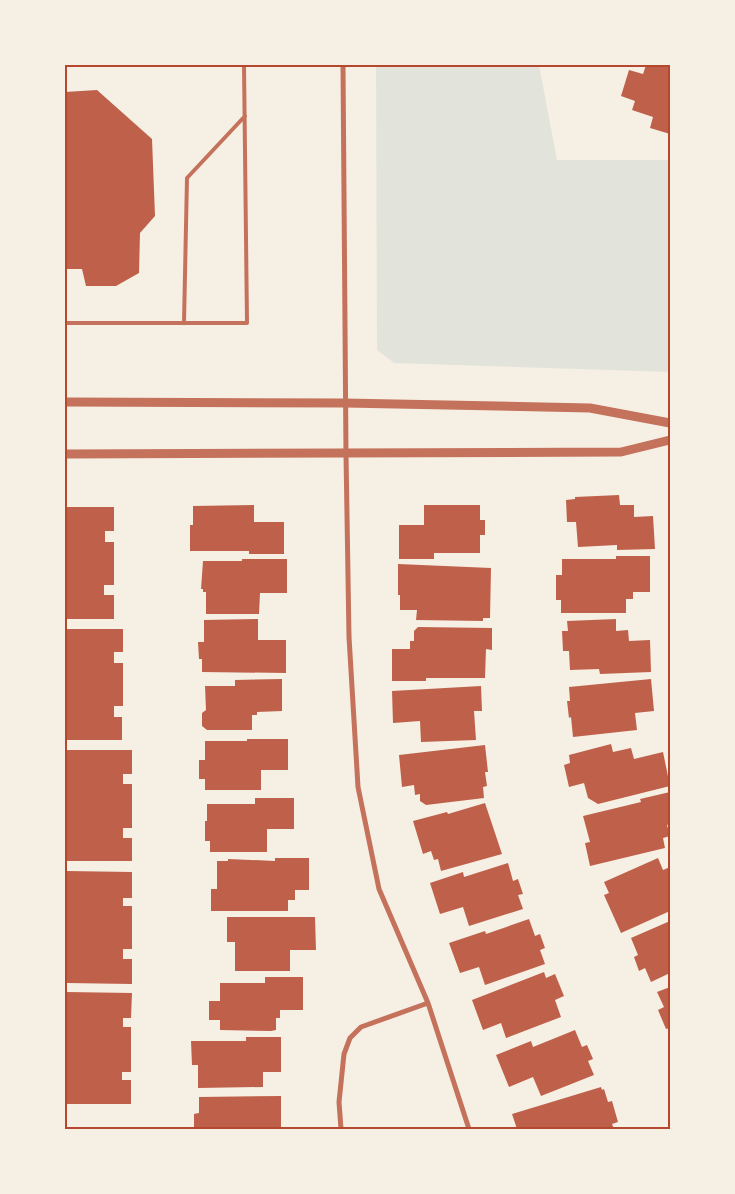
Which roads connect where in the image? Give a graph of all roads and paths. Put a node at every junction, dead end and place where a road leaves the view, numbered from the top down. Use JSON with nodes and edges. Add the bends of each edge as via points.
{"nodes":[{"id":1,"x":244,"y":65,"type":"edge"},
{"id":2,"x":343,"y":65,"type":"edge"},
{"id":3,"x":245,"y":116,"type":"junction"},
{"id":4,"x":65,"y":323,"type":"edge"},
{"id":5,"x":184,"y":323,"type":"junction"},
{"id":6,"x":65,"y":402,"type":"edge"},
{"id":7,"x":345,"y":403,"type":"junction"},
{"id":8,"x":670,"y":423,"type":"edge"},
{"id":9,"x":670,"y":440,"type":"edge"},
{"id":10,"x":65,"y":454,"type":"edge"},
{"id":11,"x":346,"y":454,"type":"junction"},
{"id":12,"x":428,"y":1003,"type":"junction"},
{"id":13,"x":341,"y":1129,"type":"edge"},
{"id":14,"x":469,"y":1129,"type":"edge"}],
"edges":[{"from":1,"to":3,"type":"lane"},
{"from":2,"to":7,"type":"street"},
{"from":3,"to":5,"type":"lane","via":[[187,178]]},
{"from":3,"to":5,"type":"lane","via":[[247,323]]},
{"from":4,"to":5,"type":"lane"},
{"from":6,"to":7,"type":"street"},
{"from":7,"to":8,"type":"street","via":[[590,408]]},
{"from":7,"to":11,"type":"street"},
{"from":9,"to":11,"type":"street","via":[[621,452]]},
{"from":10,"to":11,"type":"street"},
{"from":11,"to":12,"type":"street","via":[[349,638],[358,787],[379,889]]},
{"from":12,"to":13,"type":"street","via":[[361,1027],[350,1038],[344,1054],[339,1102]]},
{"from":12,"to":14,"type":"street"}]}
